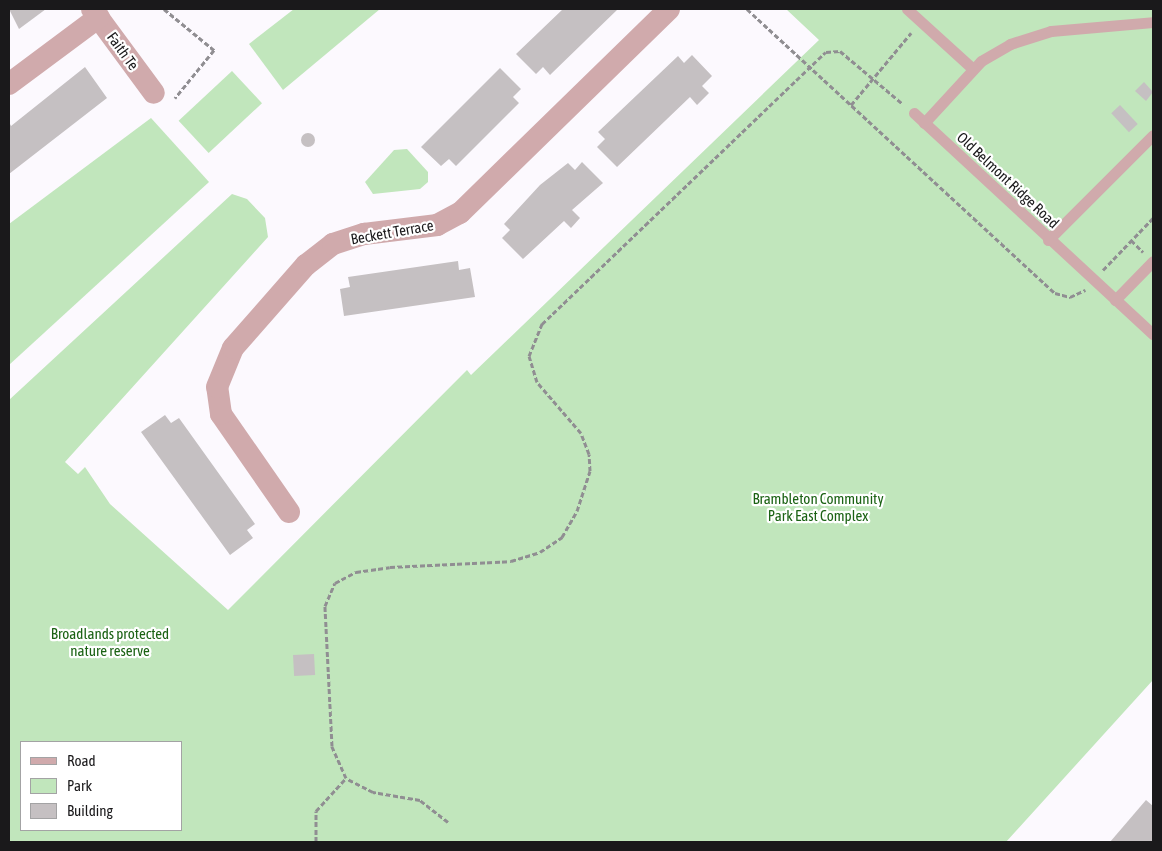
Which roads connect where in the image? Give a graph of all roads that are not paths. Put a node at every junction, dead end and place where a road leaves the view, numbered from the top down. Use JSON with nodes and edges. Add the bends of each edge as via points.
{"nodes":[{"id":1,"x":669,"y":9,"type":"edge"},
{"id":2,"x":907,"y":9,"type":"edge"},
{"id":3,"x":96,"y":13,"type":"edge"},
{"id":4,"x":1153,"y":22,"type":"edge"},
{"id":5,"x":973,"y":69,"type":"junction"},
{"id":6,"x":9,"y":84,"type":"edge"},
{"id":7,"x":150,"y":87,"type":"road end"},
{"id":8,"x":914,"y":113,"type":"road end"},
{"id":9,"x":924,"y":123,"type":"junction"},
{"id":10,"x":1153,"y":134,"type":"edge"},
{"id":11,"x":1048,"y":240,"type":"junction"},
{"id":12,"x":1149,"y":257,"type":"edge"},
{"id":13,"x":1116,"y":300,"type":"junction"},
{"id":14,"x":1153,"y":334,"type":"edge"},
{"id":15,"x":289,"y":512,"type":"dead end"}],
"edges":[{"from":1,"to":15,"type":"street","name":"Beckett Terrace","via":[[460,213],[437,225],[364,234],[333,244],[306,266],[233,348],[217,387],[221,414]]},
{"from":2,"to":5,"type":"lane"},
{"from":3,"to":6,"type":"street"},
{"from":3,"to":7,"type":"street","name":"Faith Te"},
{"from":4,"to":5,"type":"lane","via":[[1032,35],[992,53]]},
{"from":5,"to":9,"type":"lane"},
{"from":8,"to":9,"type":"lane","name":"Old Belmont Ridge Road"},
{"from":9,"to":11,"type":"lane","name":"Old Belmont Ridge Road"},
{"from":10,"to":11,"type":"lane"},
{"from":11,"to":13,"type":"lane","name":"Old Belmont Ridge Road"},
{"from":12,"to":13,"type":"lane"},
{"from":13,"to":14,"type":"lane","name":"Old Belmont Ridge Road"}]}
